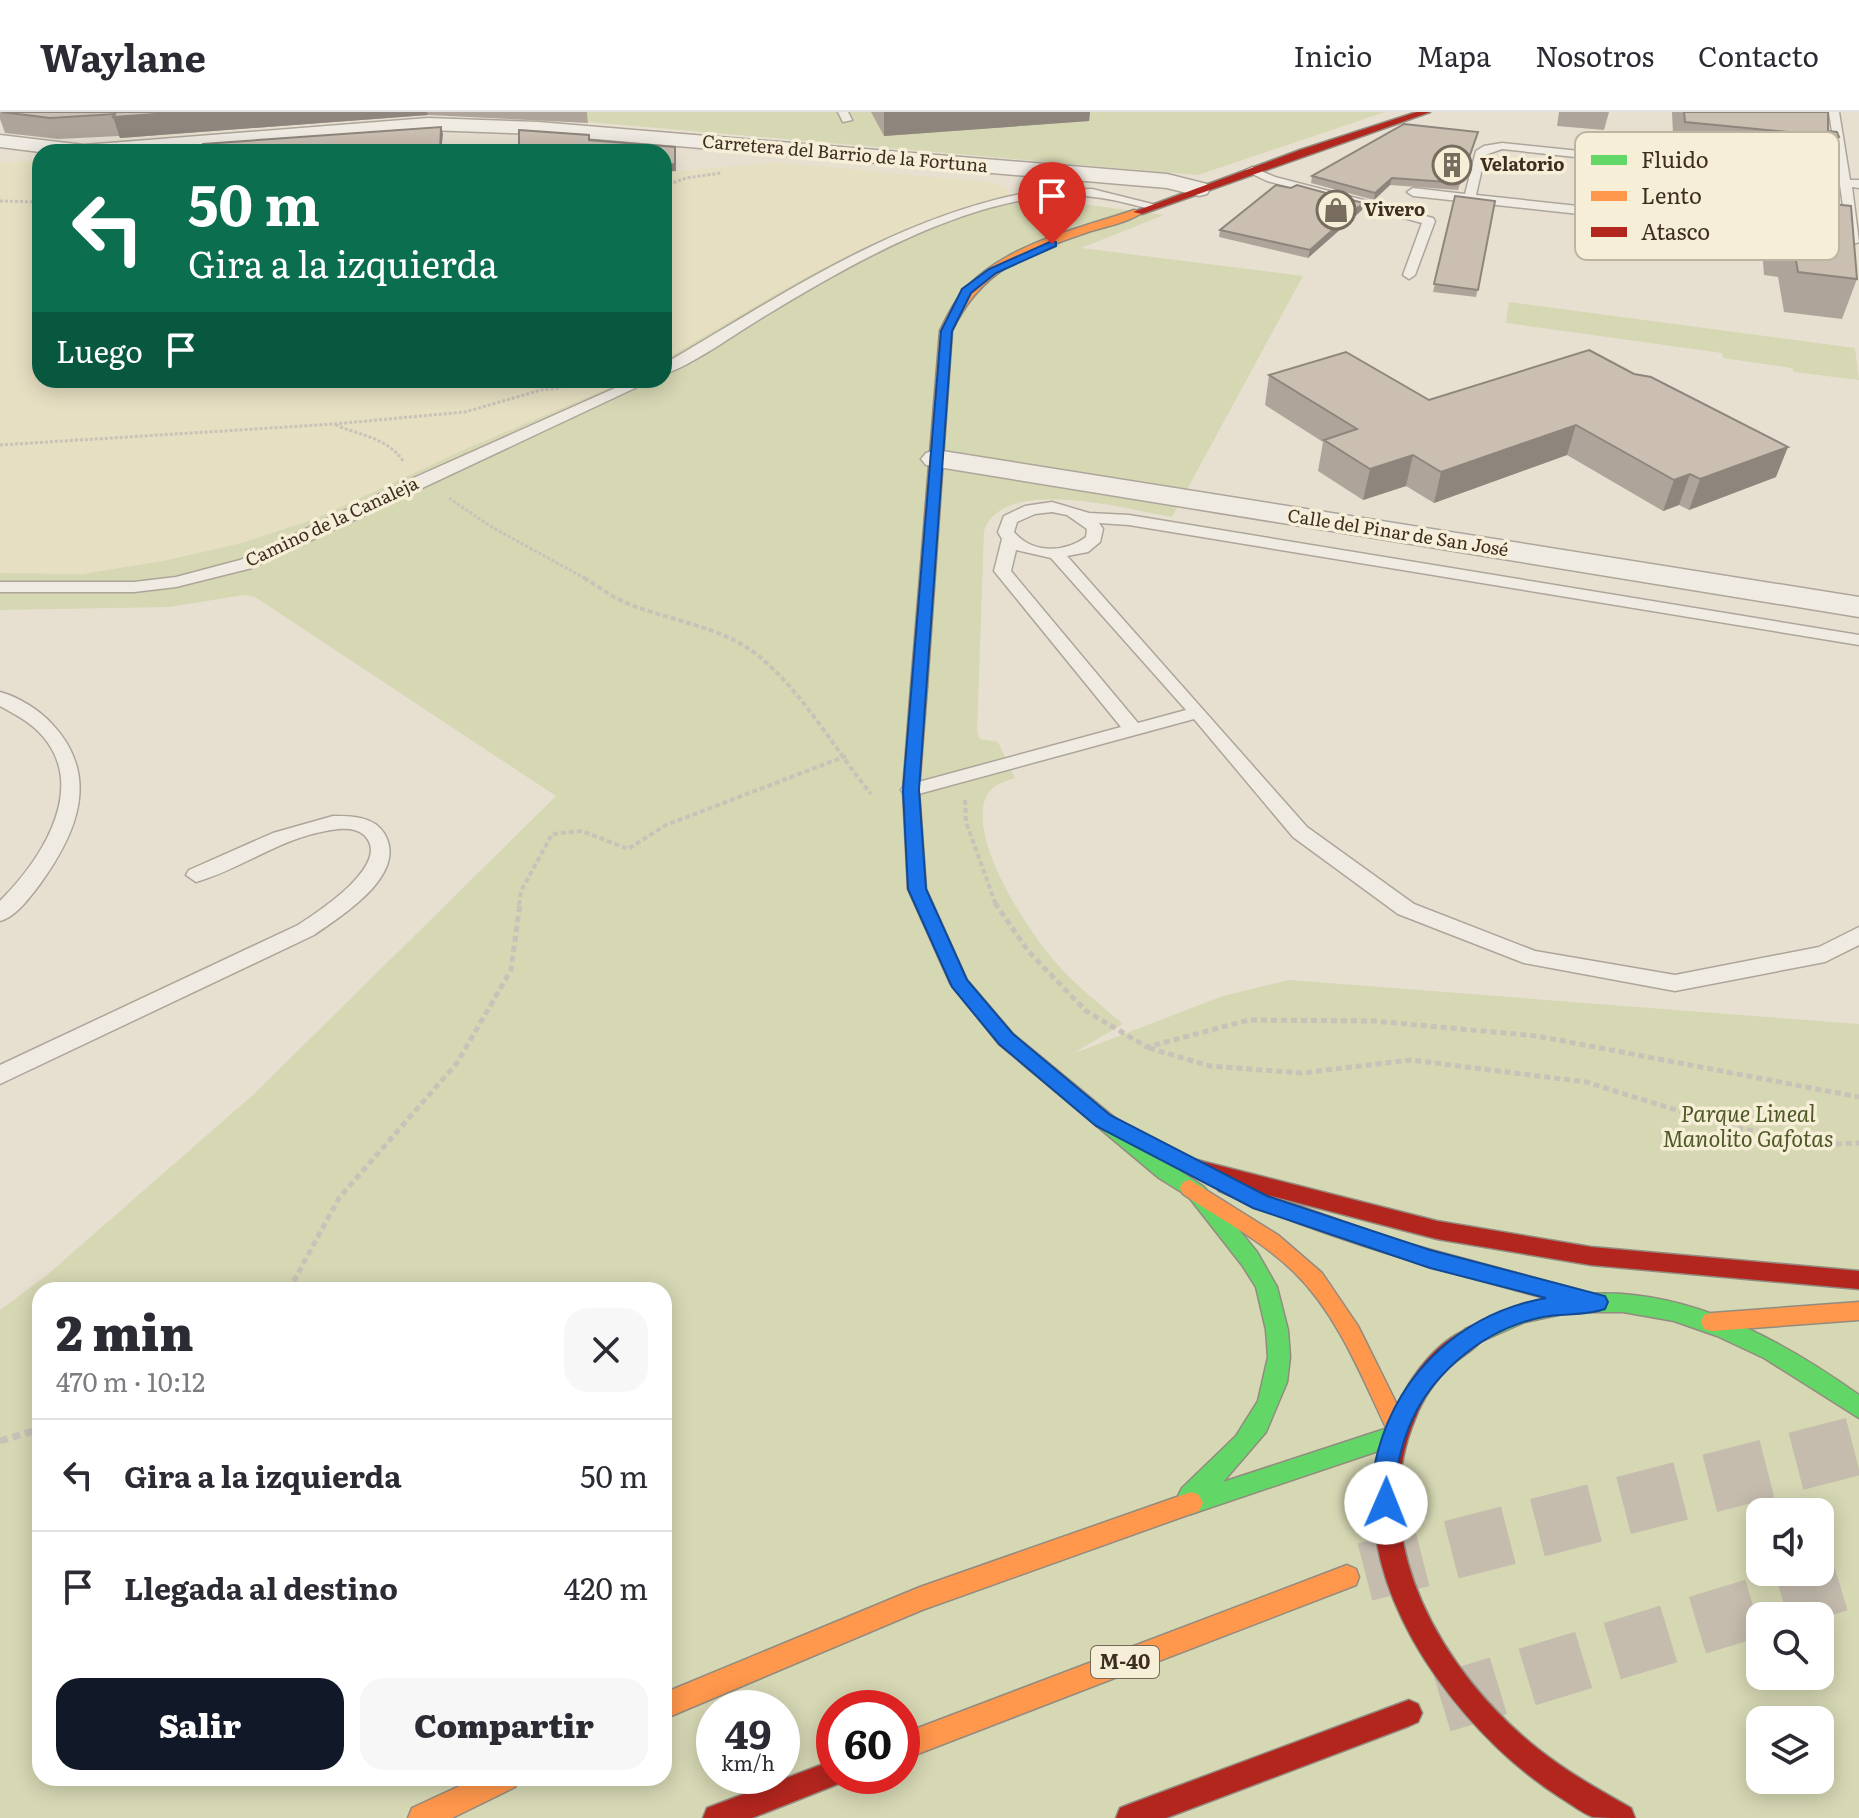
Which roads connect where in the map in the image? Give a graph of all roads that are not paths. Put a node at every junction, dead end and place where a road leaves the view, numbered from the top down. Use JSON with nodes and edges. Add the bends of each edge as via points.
{"nodes":[{"id":1,"x":271,"y":112,"type":"edge"},
{"id":2,"x":1426,"y":112,"type":"edge"},
{"id":3,"x":1834,"y":112,"type":"edge"},
{"id":4,"x":538,"y":120,"type":"edge"},
{"id":5,"x":1837,"y":132,"type":"edge"},
{"id":6,"x":262,"y":137,"type":"junction"},
{"id":7,"x":0,"y":141,"type":"edge"},
{"id":8,"x":173,"y":144,"type":"edge"},
{"id":9,"x":32,"y":145,"type":"edge"},
{"id":10,"x":1839,"y":147,"type":"edge"},
{"id":11,"x":1575,"y":154,"type":"edge"},
{"id":12,"x":1252,"y":170,"type":"junction"},
{"id":13,"x":1839,"y":181,"type":"edge"},
{"id":14,"x":1844,"y":182,"type":"junction"},
{"id":15,"x":1859,"y":184,"type":"edge"},
{"id":16,"x":1199,"y":189,"type":"junction"},
{"id":17,"x":1470,"y":197,"type":"junction"},
{"id":18,"x":1154,"y":206,"type":"junction"},
{"id":19,"x":1575,"y":209,"type":"edge"},
{"id":20,"x":1391,"y":211,"type":"junction"},
{"id":21,"x":1851,"y":239,"type":"edge"},
{"id":22,"x":1409,"y":275,"type":"dead end"},
{"id":23,"x":672,"y":365,"type":"edge"},
{"id":24,"x":627,"y":388,"type":"edge"},
{"id":25,"x":936,"y":459,"type":"junction"},
{"id":26,"x":1089,"y":518,"type":"junction"},
{"id":27,"x":1010,"y":540,"type":"junction"},
{"id":28,"x":1056,"y":554,"type":"junction"},
{"id":29,"x":0,"y":587,"type":"edge"},
{"id":30,"x":1859,"y":607,"type":"edge"},
{"id":31,"x":1859,"y":640,"type":"edge"},
{"id":32,"x":0,"y":698,"type":"edge"},
{"id":33,"x":1198,"y":712,"type":"junction"},
{"id":34,"x":1133,"y":729,"type":"junction"},
{"id":35,"x":911,"y":790,"type":"junction"},
{"id":36,"x":196,"y":875,"type":"dead end"},
{"id":37,"x":0,"y":914,"type":"edge"},
{"id":38,"x":1859,"y":935,"type":"edge"},
{"id":39,"x":0,"y":1075,"type":"edge"},
{"id":40,"x":1103,"y":1120,"type":"junction"},
{"id":41,"x":1189,"y":1166,"type":"junction"},
{"id":42,"x":1197,"y":1193,"type":"junction"},
{"id":43,"x":1859,"y":1280,"type":"edge"},
{"id":44,"x":1597,"y":1302,"type":"junction"},
{"id":45,"x":1859,"y":1311,"type":"edge"},
{"id":46,"x":1712,"y":1322,"type":"junction"},
{"id":47,"x":1859,"y":1408,"type":"edge"},
{"id":48,"x":1396,"y":1432,"type":"junction"},
{"id":49,"x":1177,"y":1507,"type":"junction"},
{"id":50,"x":1347,"y":1577,"type":"tunnel mouth"},
{"id":51,"x":672,"y":1703,"type":"edge"},
{"id":52,"x":1409,"y":1713,"type":"dead end"},
{"id":53,"x":920,"y":1740,"type":"edge"},
{"id":54,"x":816,"y":1780,"type":"edge"},
{"id":55,"x":489,"y":1786,"type":"edge"},
{"id":56,"x":422,"y":1818,"type":"edge"},
{"id":57,"x":717,"y":1818,"type":"edge"},
{"id":58,"x":1130,"y":1818,"type":"edge"},
{"id":59,"x":1621,"y":1818,"type":"edge"}],
"edges":[{"from":1,"to":6,"type":"street"},
{"from":2,"to":12,"type":"main road"},
{"from":3,"to":5,"type":"lane"},
{"from":4,"to":6,"type":"street","name":"Carretera del Barrio de la Fortuna"},
{"from":4,"to":16,"type":"street","name":"Carretera del Barrio de la Fortuna","via":[[1167,181]]},
{"from":6,"to":8,"type":"street","name":"Carretera del Barrio de la Fortuna"},
{"from":7,"to":9,"type":"street","name":"Carretera del Barrio de la Fortuna"},
{"from":10,"to":14,"type":"lane"},
{"from":11,"to":17,"type":"lane","via":[[1488,148],[1480,153]]},
{"from":12,"to":16,"type":"main road"},
{"from":12,"to":20,"type":"lane"},
{"from":13,"to":14,"type":"lane"},
{"from":14,"to":15,"type":"lane"},
{"from":14,"to":21,"type":"lane"},
{"from":16,"to":18,"type":"main road"},
{"from":17,"to":19,"type":"lane"},
{"from":17,"to":20,"type":"lane","via":[[1415,187]]},
{"from":18,"to":23,"type":"lane","via":[[1114,193],[1077,191],[1029,195],[968,211],[842,265]]},
{"from":18,"to":25,"type":"main road","via":[[1027,253],[966,291],[946,331]]},
{"from":20,"to":22,"type":"lane","via":[[1429,221]]},
{"from":24,"to":29,"type":"lane","name":"Camino de la Canaleja","via":[[215,574],[134,587]]},
{"from":25,"to":30,"type":"street","name":"Calle del Pinar de San José"},
{"from":25,"to":35,"type":"main road"},
{"from":26,"to":27,"type":"lane","via":[[1062,508],[1031,508],[1010,519]]},
{"from":26,"to":28,"type":"lane","via":[[1097,534],[1093,541]]},
{"from":26,"to":31,"type":"lane","via":[[1129,520]]},
{"from":27,"to":28,"type":"lane","via":[[1033,552]]},
{"from":27,"to":34,"type":"lane","via":[[1002,571]]},
{"from":28,"to":33,"type":"lane"},
{"from":32,"to":37,"type":"lane","via":[[51,733],[72,772],[65,824],[53,852]]},
{"from":33,"to":34,"type":"lane"},
{"from":33,"to":38,"type":"lane","via":[[1300,832],[1406,909],[1532,958],[1675,983],[1825,954]]},
{"from":34,"to":35,"type":"lane"},
{"from":35,"to":40,"type":"main road","via":[[917,889],[959,983],[1006,1039]]},
{"from":36,"to":39,"type":"lane","via":[[290,834],[337,823],[369,828],[383,848],[369,878],[306,930]]},
{"from":40,"to":41,"type":"main road"},
{"from":40,"to":42,"type":"main road"},
{"from":41,"to":43,"type":"main road","via":[[1437,1230],[1591,1256]]},
{"from":41,"to":44,"type":"main road","via":[[1260,1202],[1338,1230]]},
{"from":42,"to":48,"type":"main road","via":[[1274,1244],[1312,1277],[1344,1319]]},
{"from":42,"to":49,"type":"main road","via":[[1264,1283],[1282,1362],[1263,1422],[1227,1464]]},
{"from":44,"to":46,"type":"main road"},
{"from":44,"to":48,"type":"main road","via":[[1526,1312],[1466,1340],[1420,1385]]},
{"from":45,"to":46,"type":"main road"},
{"from":46,"to":47,"type":"main road","via":[[1780,1352]]},
{"from":48,"to":49,"type":"main road"},
{"from":48,"to":59,"type":"main road","via":[[1386,1466],[1389,1534],[1406,1595],[1437,1657],[1510,1744],[1574,1792]]},
{"from":49,"to":51,"type":"main road","via":[[920,1599]]},
{"from":50,"to":53,"type":"main road","number":"M-40"},
{"from":52,"to":58,"type":"main road"},
{"from":54,"to":57,"type":"main road"},
{"from":55,"to":56,"type":"main road"}]}
